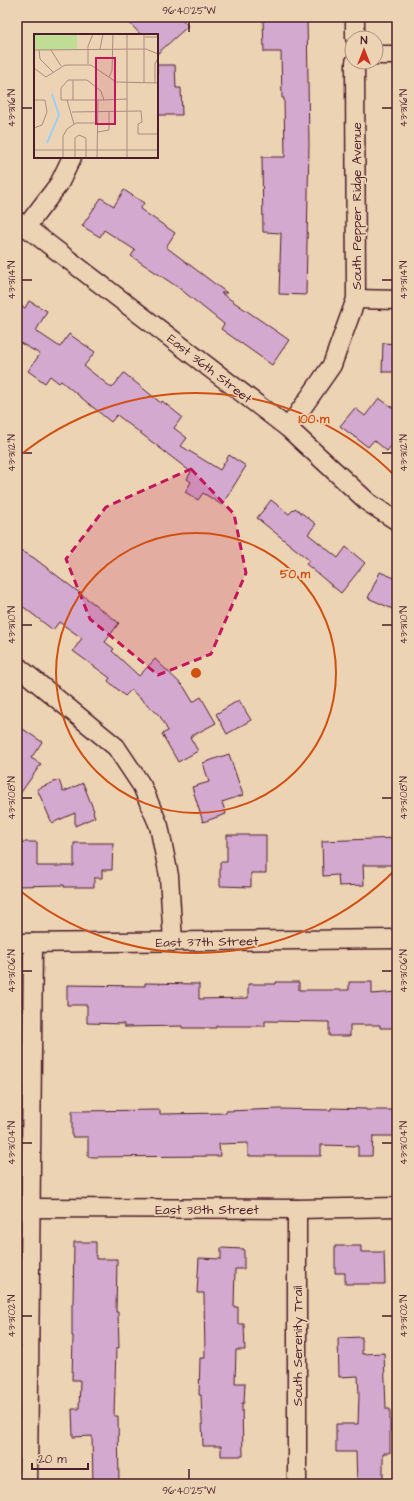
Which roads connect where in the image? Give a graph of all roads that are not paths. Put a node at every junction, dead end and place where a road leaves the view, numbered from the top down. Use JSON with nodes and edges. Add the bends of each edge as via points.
{"nodes":[{"id":1,"x":355,"y":17,"type":"edge"},
{"id":2,"x":355,"y":30,"type":"edge"},
{"id":3,"x":384,"y":55,"type":"edge"},
{"id":4,"x":397,"y":55,"type":"edge"},
{"id":5,"x":355,"y":70,"type":"edge"},
{"id":6,"x":72,"y":158,"type":"edge"},
{"id":7,"x":22,"y":224,"type":"edge"},
{"id":8,"x":356,"y":299,"type":"junction"},
{"id":9,"x":397,"y":300,"type":"edge"},
{"id":10,"x":288,"y":428,"type":"junction"},
{"id":11,"x":397,"y":522,"type":"edge"},
{"id":12,"x":17,"y":666,"type":"edge"},
{"id":13,"x":397,"y":939,"type":"edge"},
{"id":14,"x":173,"y":942,"type":"junction"},
{"id":15,"x":25,"y":943,"type":"edge"},
{"id":16,"x":397,"y":1207,"type":"edge"},
{"id":17,"x":23,"y":1208,"type":"edge"},
{"id":18,"x":297,"y":1209,"type":"junction"},
{"id":19,"x":24,"y":1476,"type":"edge"},
{"id":20,"x":297,"y":1484,"type":"edge"}],
"edges":[{"from":1,"to":2,"type":"street"},
{"from":3,"to":4,"type":"street"},
{"from":5,"to":8,"type":"street","name":"South Pepper Ridge Avenue"},
{"from":6,"to":7,"type":"street","via":[[59,184]]},
{"from":7,"to":10,"type":"street","name":"East 36th Street"},
{"from":8,"to":9,"type":"street"},
{"from":8,"to":10,"type":"street","name":"South Pepper Ridge Avenue","via":[[332,365]]},
{"from":10,"to":11,"type":"street","name":"East 36th Street","via":[[369,503]]},
{"from":12,"to":14,"type":"street","via":[[116,747],[142,786],[158,826],[169,876]]},
{"from":13,"to":14,"type":"street","name":"East 37th Street"},
{"from":14,"to":15,"type":"street","name":"East 37th Street"},
{"from":15,"to":17,"type":"street"},
{"from":16,"to":18,"type":"street","name":"East 38th Street"},
{"from":17,"to":18,"type":"street","name":"East 38th Street"},
{"from":17,"to":19,"type":"street"},
{"from":18,"to":20,"type":"street","name":"South Serenity Trail"}]}
